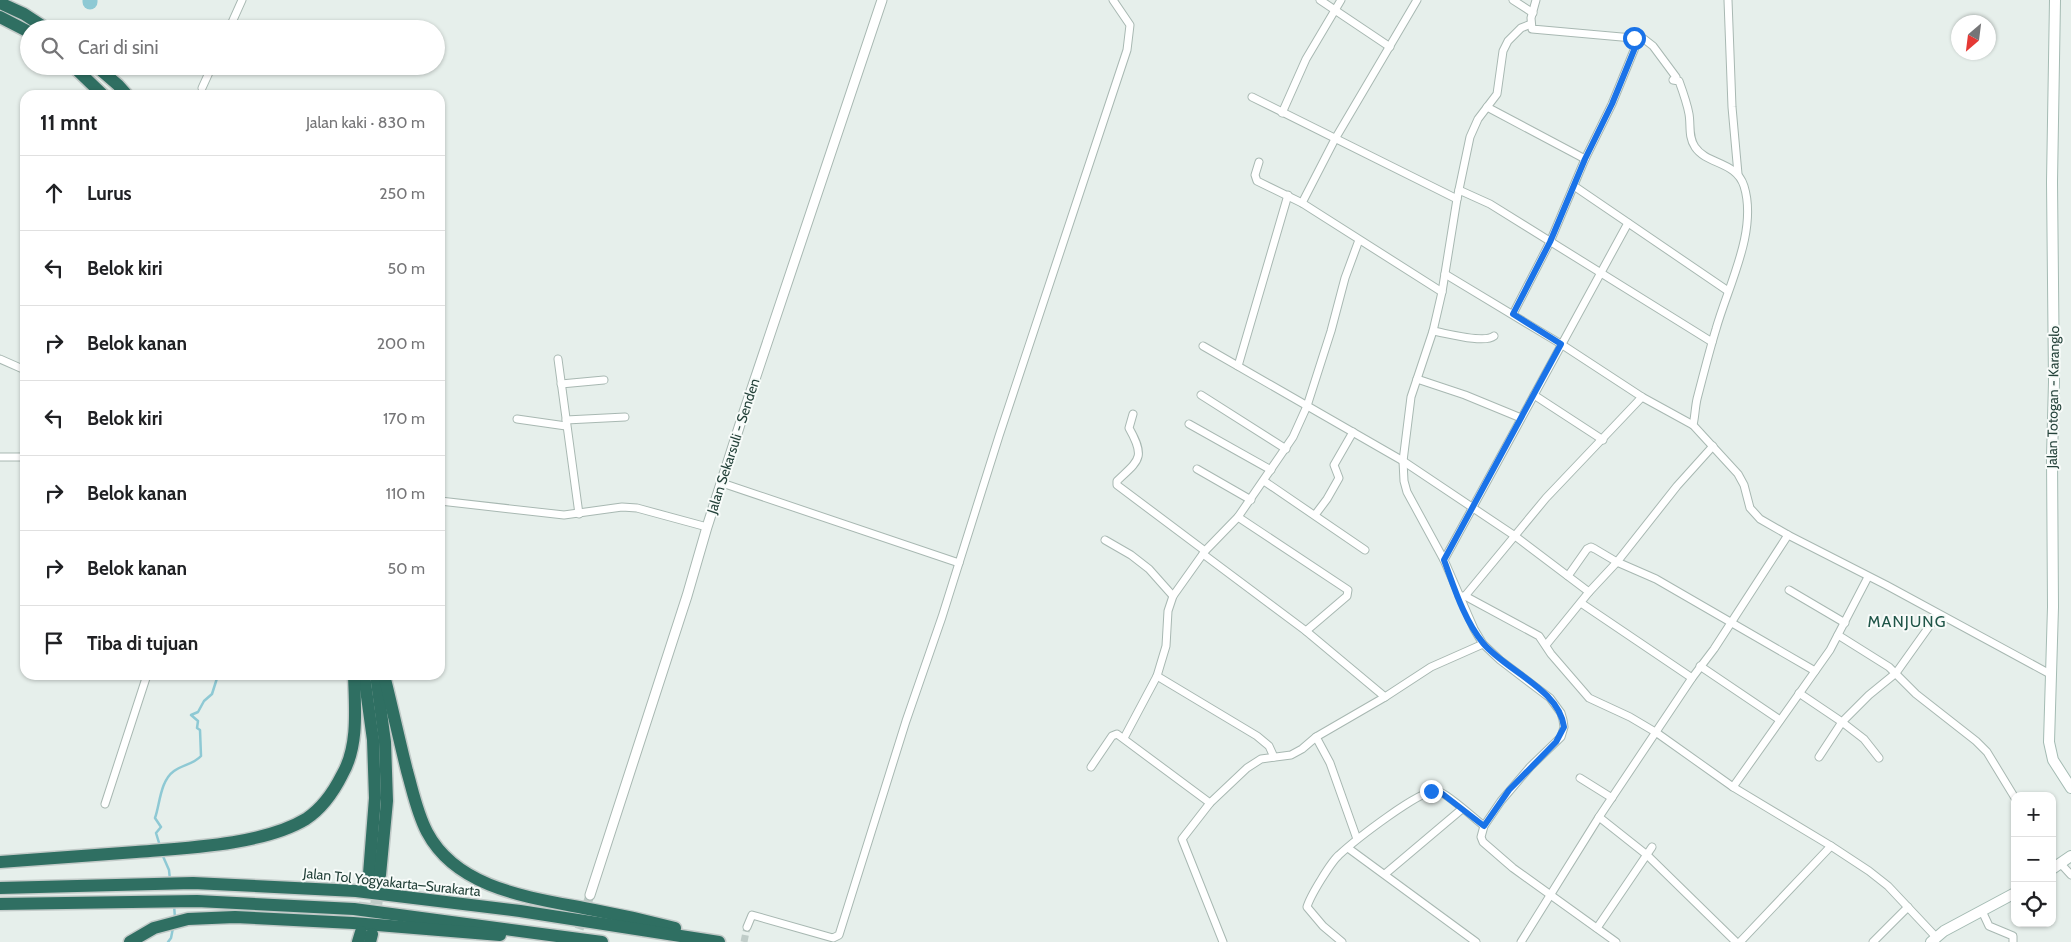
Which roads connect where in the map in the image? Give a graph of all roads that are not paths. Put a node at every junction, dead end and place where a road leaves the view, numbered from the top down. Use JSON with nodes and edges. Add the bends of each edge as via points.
{"nodes":[{"id":1,"x":242,"y":0,"type":"edge"},
{"id":2,"x":882,"y":0,"type":"edge"},
{"id":3,"x":1113,"y":0,"type":"edge"},
{"id":4,"x":1320,"y":0,"type":"edge"},
{"id":5,"x":1341,"y":0,"type":"edge"},
{"id":6,"x":1417,"y":0,"type":"edge"},
{"id":7,"x":1513,"y":0,"type":"edge"},
{"id":8,"x":1536,"y":0,"type":"edge"},
{"id":9,"x":1728,"y":0,"type":"edge"},
{"id":10,"x":2055,"y":0,"type":"edge"},
{"id":11,"x":0,"y":3,"type":"edge"},
{"id":12,"x":1335,"y":10,"type":"junction"},
{"id":13,"x":1533,"y":13,"type":"junction"},
{"id":14,"x":0,"y":17,"type":"edge"},
{"id":15,"x":34,"y":20,"type":"edge"},
{"id":16,"x":233,"y":20,"type":"edge"},
{"id":17,"x":1531,"y":24,"type":"junction"},
{"id":18,"x":20,"y":27,"type":"edge"},
{"id":19,"x":1639,"y":38,"type":"junction"},
{"id":20,"x":1390,"y":47,"type":"junction"},
{"id":21,"x":82,"y":75,"type":"edge"},
{"id":22,"x":106,"y":75,"type":"edge"},
{"id":23,"x":208,"y":75,"type":"edge"},
{"id":24,"x":202,"y":88,"type":"dead end"},
{"id":25,"x":98,"y":90,"type":"edge"},
{"id":26,"x":122,"y":90,"type":"edge"},
{"id":27,"x":1252,"y":97,"type":"dead end"},
{"id":28,"x":1487,"y":107,"type":"junction"},
{"id":29,"x":1282,"y":113,"type":"junction"},
{"id":30,"x":1335,"y":139,"type":"junction"},
{"id":31,"x":1585,"y":159,"type":"junction"},
{"id":32,"x":1259,"y":162,"type":"dead end"},
{"id":33,"x":1738,"y":174,"type":"junction"},
{"id":34,"x":1574,"y":186,"type":"junction"},
{"id":35,"x":1459,"y":190,"type":"junction"},
{"id":36,"x":1288,"y":195,"type":"junction"},
{"id":37,"x":1457,"y":199,"type":"junction"},
{"id":38,"x":1302,"y":203,"type":"junction"},
{"id":39,"x":1628,"y":223,"type":"junction"},
{"id":40,"x":1359,"y":240,"type":"junction"},
{"id":41,"x":1550,"y":242,"type":"junction"},
{"id":42,"x":1601,"y":273,"type":"junction"},
{"id":43,"x":1445,"y":274,"type":"junction"},
{"id":44,"x":1442,"y":292,"type":"junction"},
{"id":45,"x":1728,"y":292,"type":"junction"},
{"id":46,"x":1513,"y":314,"type":"junction"},
{"id":47,"x":1432,"y":331,"type":"junction"},
{"id":48,"x":1494,"y":336,"type":"dead end"},
{"id":49,"x":1712,"y":342,"type":"junction"},
{"id":50,"x":1561,"y":344,"type":"junction"},
{"id":51,"x":1203,"y":346,"type":"dead end"},
{"id":52,"x":0,"y":359,"type":"edge"},
{"id":53,"x":558,"y":359,"type":"dead end"},
{"id":54,"x":1238,"y":366,"type":"junction"},
{"id":55,"x":20,"y":368,"type":"edge"},
{"id":56,"x":1416,"y":379,"type":"junction"},
{"id":57,"x":604,"y":380,"type":"dead end"},
{"id":58,"x":561,"y":384,"type":"junction"},
{"id":59,"x":1201,"y":394,"type":"dead end"},
{"id":60,"x":1534,"y":395,"type":"junction"},
{"id":61,"x":1642,"y":397,"type":"junction"},
{"id":62,"x":1307,"y":406,"type":"junction"},
{"id":63,"x":1133,"y":414,"type":"dead end"},
{"id":64,"x":625,"y":417,"type":"dead end"},
{"id":65,"x":1521,"y":418,"type":"junction"},
{"id":66,"x":517,"y":419,"type":"dead end"},
{"id":67,"x":566,"y":423,"type":"junction"},
{"id":68,"x":1189,"y":424,"type":"dead end"},
{"id":69,"x":1693,"y":425,"type":"junction"},
{"id":70,"x":1353,"y":432,"type":"junction"},
{"id":71,"x":1603,"y":440,"type":"junction"},
{"id":72,"x":1713,"y":446,"type":"junction"},
{"id":73,"x":1286,"y":448,"type":"junction"},
{"id":74,"x":0,"y":457,"type":"edge"},
{"id":75,"x":20,"y":457,"type":"edge"},
{"id":76,"x":1403,"y":461,"type":"junction"},
{"id":77,"x":1197,"y":469,"type":"dead end"},
{"id":78,"x":1271,"y":470,"type":"junction"},
{"id":79,"x":1264,"y":480,"type":"junction"},
{"id":80,"x":722,"y":483,"type":"junction"},
{"id":81,"x":1251,"y":500,"type":"junction"},
{"id":82,"x":445,"y":502,"type":"edge"},
{"id":83,"x":1473,"y":508,"type":"junction"},
{"id":84,"x":579,"y":514,"type":"junction"},
{"id":85,"x":1315,"y":515,"type":"junction"},
{"id":86,"x":1238,"y":517,"type":"junction"},
{"id":87,"x":707,"y":527,"type":"junction"},
{"id":88,"x":1515,"y":536,"type":"junction"},
{"id":89,"x":1788,"y":536,"type":"junction"},
{"id":90,"x":1105,"y":540,"type":"dead end"},
{"id":91,"x":1365,"y":550,"type":"dead end"},
{"id":92,"x":1204,"y":553,"type":"junction"},
{"id":93,"x":1444,"y":560,"type":"junction"},
{"id":94,"x":1617,"y":562,"type":"junction"},
{"id":95,"x":959,"y":563,"type":"junction"},
{"id":96,"x":1568,"y":576,"type":"junction"},
{"id":97,"x":1868,"y":577,"type":"junction"},
{"id":98,"x":1790,"y":590,"type":"dead end"},
{"id":99,"x":1589,"y":592,"type":"junction"},
{"id":100,"x":1174,"y":596,"type":"junction"},
{"id":101,"x":1462,"y":596,"type":"junction"},
{"id":102,"x":1581,"y":603,"type":"junction"},
{"id":103,"x":1938,"y":614,"type":"junction"},
{"id":104,"x":1731,"y":622,"type":"junction"},
{"id":105,"x":1845,"y":623,"type":"junction"},
{"id":106,"x":1306,"y":631,"type":"junction"},
{"id":107,"x":1838,"y":635,"type":"junction"},
{"id":108,"x":1484,"y":644,"type":"junction"},
{"id":109,"x":1546,"y":645,"type":"junction"},
{"id":110,"x":1700,"y":666,"type":"junction"},
{"id":111,"x":1815,"y":671,"type":"junction"},
{"id":112,"x":1896,"y":673,"type":"junction"},
{"id":113,"x":2050,"y":674,"type":"junction"},
{"id":114,"x":1157,"y":676,"type":"junction"},
{"id":115,"x":1692,"y":678,"type":"junction"},
{"id":116,"x":145,"y":680,"type":"edge"},
{"id":117,"x":354,"y":680,"type":"edge"},
{"id":118,"x":365,"y":680,"type":"edge"},
{"id":119,"x":377,"y":680,"type":"edge"},
{"id":120,"x":385,"y":680,"type":"edge"},
{"id":121,"x":1799,"y":693,"type":"junction"},
{"id":122,"x":1385,"y":697,"type":"junction"},
{"id":123,"x":1780,"y":720,"type":"junction"},
{"id":124,"x":1842,"y":722,"type":"junction"},
{"id":125,"x":1657,"y":733,"type":"junction"},
{"id":126,"x":1316,"y":737,"type":"junction"},
{"id":127,"x":1124,"y":738,"type":"junction"},
{"id":128,"x":1274,"y":757,"type":"junction"},
{"id":129,"x":1819,"y":757,"type":"dead end"},
{"id":130,"x":1878,"y":758,"type":"dead end"},
{"id":131,"x":1091,"y":767,"type":"dead end"},
{"id":132,"x":1580,"y":778,"type":"dead end"},
{"id":133,"x":1733,"y":787,"type":"junction"},
{"id":134,"x":2071,"y":788,"type":"edge"},
{"id":135,"x":2011,"y":792,"type":"edge"},
{"id":136,"x":1612,"y":798,"type":"junction"},
{"id":137,"x":1210,"y":803,"type":"junction"},
{"id":138,"x":105,"y":804,"type":"dead end"},
{"id":139,"x":1462,"y":809,"type":"junction"},
{"id":140,"x":1599,"y":817,"type":"junction"},
{"id":141,"x":1484,"y":826,"type":"junction"},
{"id":142,"x":1357,"y":839,"type":"junction"},
{"id":143,"x":1831,"y":846,"type":"junction"},
{"id":144,"x":1652,"y":847,"type":"dead end"},
{"id":145,"x":1348,"y":848,"type":"junction"},
{"id":146,"x":1647,"y":855,"type":"junction"},
{"id":147,"x":2071,"y":856,"type":"edge"},
{"id":148,"x":0,"y":862,"type":"edge"},
{"id":149,"x":2056,"y":864,"type":"edge"},
{"id":150,"x":2056,"y":865,"type":"edge"},
{"id":151,"x":1385,"y":874,"type":"junction"},
{"id":152,"x":2071,"y":875,"type":"edge"},
{"id":153,"x":0,"y":888,"type":"edge"},
{"id":154,"x":590,"y":894,"type":"tunnel mouth"},
{"id":155,"x":1550,"y":895,"type":"junction"},
{"id":156,"x":2011,"y":895,"type":"edge"},
{"id":157,"x":0,"y":904,"type":"edge"},
{"id":158,"x":1908,"y":907,"type":"junction"},
{"id":159,"x":1982,"y":911,"type":"junction"},
{"id":160,"x":747,"y":927,"type":"dead end"},
{"id":161,"x":1597,"y":928,"type":"junction"},
{"id":162,"x":1934,"y":940,"type":"edge"},
{"id":163,"x":1613,"y":941,"type":"edge"},
{"id":164,"x":130,"y":942,"type":"edge"},
{"id":165,"x":587,"y":942,"type":"edge"},
{"id":166,"x":602,"y":942,"type":"edge"},
{"id":167,"x":719,"y":942,"type":"edge"},
{"id":168,"x":729,"y":942,"type":"edge"},
{"id":169,"x":1223,"y":942,"type":"edge"},
{"id":170,"x":1342,"y":942,"type":"edge"},
{"id":171,"x":1476,"y":942,"type":"edge"},
{"id":172,"x":1521,"y":942,"type":"edge"},
{"id":173,"x":1736,"y":942,"type":"edge"},
{"id":174,"x":1740,"y":942,"type":"edge"},
{"id":175,"x":1873,"y":942,"type":"edge"},
{"id":176,"x":2013,"y":942,"type":"edge"}],
"edges":[{"from":1,"to":16,"type":"street"},
{"from":2,"to":80,"type":"street","name":"Jalan Sekarsuli - Senden"},
{"from":3,"to":95,"type":"street","via":[[1130,25],[1127,50]]},
{"from":4,"to":12,"type":"street"},
{"from":5,"to":12,"type":"street"},
{"from":6,"to":20,"type":"street"},
{"from":7,"to":13,"type":"street"},
{"from":8,"to":13,"type":"street"},
{"from":9,"to":33,"type":"street"},
{"from":10,"to":113,"type":"main road","name":"Jalan Totogan - Karanglo","via":[[2053,607]]},
{"from":11,"to":15,"type":"highway"},
{"from":12,"to":20,"type":"street"},
{"from":12,"to":29,"type":"street","via":[[1306,59]]},
{"from":13,"to":17,"type":"street"},
{"from":14,"to":18,"type":"highway"},
{"from":17,"to":19,"type":"street","via":[[1534,30]]},
{"from":17,"to":28,"type":"street","via":[[1508,40],[1503,51],[1499,89]]},
{"from":19,"to":31,"type":"street"},
{"from":19,"to":33,"type":"street","via":[[1653,46],[1676,77],[1673,80],[1679,81],[1689,114],[1693,146]]},
{"from":20,"to":30,"type":"street"},
{"from":21,"to":25,"type":"highway"},
{"from":22,"to":26,"type":"highway"},
{"from":23,"to":24,"type":"street"},
{"from":27,"to":29,"type":"street"},
{"from":28,"to":31,"type":"street"},
{"from":28,"to":35,"type":"street","via":[[1470,137]]},
{"from":29,"to":30,"type":"street"},
{"from":30,"to":37,"type":"street"},
{"from":30,"to":38,"type":"street"},
{"from":31,"to":34,"type":"street"},
{"from":32,"to":36,"type":"street","via":[[1255,175],[1257,181]]},
{"from":33,"to":45,"type":"street","via":[[1746,194],[1747,221]]},
{"from":34,"to":39,"type":"street"},
{"from":34,"to":41,"type":"street"},
{"from":35,"to":37,"type":"street"},
{"from":35,"to":41,"type":"street","via":[[1490,204]]},
{"from":36,"to":38,"type":"street"},
{"from":36,"to":54,"type":"street"},
{"from":37,"to":43,"type":"street"},
{"from":38,"to":40,"type":"street"},
{"from":39,"to":42,"type":"street"},
{"from":39,"to":45,"type":"street"},
{"from":40,"to":44,"type":"street"},
{"from":40,"to":62,"type":"street"},
{"from":41,"to":42,"type":"street"},
{"from":41,"to":46,"type":"street"},
{"from":42,"to":49,"type":"street"},
{"from":42,"to":50,"type":"street"},
{"from":43,"to":44,"type":"street"},
{"from":43,"to":46,"type":"street"},
{"from":44,"to":47,"type":"street"},
{"from":45,"to":49,"type":"street"},
{"from":46,"to":50,"type":"street"},
{"from":47,"to":48,"type":"street","via":[[1480,339]]},
{"from":47,"to":56,"type":"street"},
{"from":49,"to":69,"type":"street"},
{"from":50,"to":60,"type":"street"},
{"from":50,"to":61,"type":"street"},
{"from":51,"to":54,"type":"street"},
{"from":52,"to":55,"type":"street"},
{"from":53,"to":58,"type":"street"},
{"from":54,"to":62,"type":"street"},
{"from":56,"to":65,"type":"street"},
{"from":56,"to":76,"type":"street"},
{"from":57,"to":58,"type":"street"},
{"from":58,"to":67,"type":"street"},
{"from":59,"to":73,"type":"street"},
{"from":60,"to":65,"type":"street"},
{"from":60,"to":71,"type":"street"},
{"from":61,"to":69,"type":"street"},
{"from":61,"to":71,"type":"street"},
{"from":62,"to":70,"type":"street"},
{"from":62,"to":73,"type":"street"},
{"from":63,"to":92,"type":"street","via":[[1129,428],[1137,443],[1137,461],[1117,481],[1117,485]]},
{"from":64,"to":67,"type":"street"},
{"from":65,"to":83,"type":"street"},
{"from":66,"to":67,"type":"street"},
{"from":67,"to":84,"type":"street"},
{"from":68,"to":78,"type":"street"},
{"from":69,"to":72,"type":"street"},
{"from":70,"to":76,"type":"street"},
{"from":70,"to":85,"type":"street","via":[[1334,465],[1339,478]]},
{"from":71,"to":88,"type":"street","via":[[1546,498]]},
{"from":72,"to":89,"type":"street","via":[[1742,480],[1752,512]]},
{"from":72,"to":94,"type":"street"},
{"from":73,"to":78,"type":"street"},
{"from":74,"to":75,"type":"street"},
{"from":76,"to":83,"type":"street"},
{"from":76,"to":93,"type":"street","via":[[1408,492]]},
{"from":77,"to":81,"type":"street"},
{"from":78,"to":79,"type":"street"},
{"from":79,"to":81,"type":"street"},
{"from":79,"to":85,"type":"street"},
{"from":80,"to":87,"type":"street","name":"Jalan Sekarsuli - Senden"},
{"from":80,"to":95,"type":"street"},
{"from":81,"to":86,"type":"street"},
{"from":82,"to":84,"type":"street"},
{"from":83,"to":88,"type":"street"},
{"from":83,"to":93,"type":"street"},
{"from":84,"to":87,"type":"street","via":[[622,507],[637,508]]},
{"from":85,"to":91,"type":"street"},
{"from":86,"to":92,"type":"street"},
{"from":86,"to":106,"type":"street","via":[[1348,590],[1347,596]]},
{"from":87,"to":154,"type":"street","name":"Jalan Sekarsuli - Senden"},
{"from":88,"to":96,"type":"street"},
{"from":88,"to":101,"type":"street"},
{"from":89,"to":97,"type":"street"},
{"from":89,"to":104,"type":"street"},
{"from":90,"to":100,"type":"street","via":[[1131,555]]},
{"from":92,"to":100,"type":"street"},
{"from":92,"to":106,"type":"street"},
{"from":93,"to":101,"type":"street"},
{"from":94,"to":96,"type":"street","via":[[1589,548]]},
{"from":94,"to":99,"type":"street"},
{"from":94,"to":104,"type":"street","via":[[1656,579]]},
{"from":95,"to":160,"type":"street","via":[[839,935],[833,938],[752,915]]},
{"from":96,"to":99,"type":"street"},
{"from":97,"to":103,"type":"street"},
{"from":97,"to":105,"type":"street"},
{"from":98,"to":105,"type":"street"},
{"from":99,"to":102,"type":"street"},
{"from":100,"to":114,"type":"street","via":[[1168,611],[1166,646]]},
{"from":101,"to":108,"type":"street","via":[[1468,619]]},
{"from":101,"to":109,"type":"street","via":[[1534,632]]},
{"from":102,"to":109,"type":"street"},
{"from":102,"to":115,"type":"street"},
{"from":103,"to":112,"type":"street"},
{"from":103,"to":113,"type":"street"},
{"from":104,"to":110,"type":"street"},
{"from":104,"to":111,"type":"street"},
{"from":105,"to":107,"type":"street"},
{"from":106,"to":122,"type":"street"},
{"from":107,"to":111,"type":"street"},
{"from":107,"to":112,"type":"street"},
{"from":108,"to":122,"type":"street","via":[[1431,667]]},
{"from":108,"to":141,"type":"street","via":[[1508,667],[1550,698],[1561,713],[1564,727],[1556,742],[1509,790]]},
{"from":109,"to":125,"type":"street","via":[[1589,698]]},
{"from":110,"to":115,"type":"street"},
{"from":110,"to":123,"type":"street"},
{"from":111,"to":121,"type":"street"},
{"from":112,"to":124,"type":"street"},
{"from":112,"to":135,"type":"street","via":[[1916,694],[1987,752]]},
{"from":113,"to":134,"type":"main road","name":"Jalan Totogan - Karanglo","via":[[2050,748],[2056,766]]},
{"from":114,"to":127,"type":"street"},
{"from":114,"to":128,"type":"street","via":[[1256,736],[1269,746]]},
{"from":115,"to":125,"type":"street"},
{"from":116,"to":138,"type":"street"},
{"from":117,"to":148,"type":"highway","via":[[355,722],[343,774],[327,799],[307,818],[284,830],[200,847]]},
{"from":118,"to":119,"type":"highway","via":[[373,740],[374,874],[387,800],[385,742]]},
{"from":120,"to":168,"type":"highway","via":[[417,808],[428,833],[454,865],[482,882],[530,898],[630,917]]},
{"from":121,"to":123,"type":"street"},
{"from":121,"to":124,"type":"street"},
{"from":122,"to":126,"type":"street"},
{"from":123,"to":133,"type":"street"},
{"from":124,"to":129,"type":"street"},
{"from":124,"to":130,"type":"street","via":[[1864,739]]},
{"from":125,"to":133,"type":"street"},
{"from":125,"to":136,"type":"street"},
{"from":126,"to":128,"type":"street","via":[[1291,755]]},
{"from":126,"to":142,"type":"street","via":[[1330,763]]},
{"from":127,"to":131,"type":"street","via":[[1117,734],[1112,736]]},
{"from":127,"to":137,"type":"street"},
{"from":128,"to":137,"type":"street","via":[[1261,759],[1247,768]]},
{"from":132,"to":136,"type":"street"},
{"from":133,"to":143,"type":"street"},
{"from":136,"to":140,"type":"street"},
{"from":137,"to":169,"type":"street","via":[[1182,840]]},
{"from":139,"to":141,"type":"street"},
{"from":139,"to":142,"type":"street","via":[[1440,792],[1431,791]]},
{"from":139,"to":151,"type":"street"},
{"from":140,"to":146,"type":"street"},
{"from":140,"to":155,"type":"street"},
{"from":141,"to":155,"type":"street","via":[[1482,842]]},
{"from":142,"to":145,"type":"street"},
{"from":143,"to":158,"type":"street","via":[[1879,878]]},
{"from":143,"to":174,"type":"street"},
{"from":144,"to":146,"type":"street"},
{"from":145,"to":151,"type":"street"},
{"from":145,"to":170,"type":"street","via":[[1335,860],[1308,907]]},
{"from":146,"to":161,"type":"street"},
{"from":146,"to":173,"type":"street"},
{"from":147,"to":149,"type":"main road"},
{"from":150,"to":152,"type":"street"},
{"from":151,"to":171,"type":"street"},
{"from":153,"to":167,"type":"highway","name":"Jalan Tol Yogyakarta–Surakarta","via":[[193,883],[356,891],[520,911]]},
{"from":155,"to":161,"type":"street"},
{"from":155,"to":172,"type":"street"},
{"from":156,"to":159,"type":"main road"},
{"from":157,"to":166,"type":"highway","via":[[197,901],[354,909]]},
{"from":158,"to":162,"type":"street"},
{"from":158,"to":175,"type":"street"},
{"from":159,"to":162,"type":"main road"},
{"from":159,"to":176,"type":"street","via":[[1989,926],[2013,936]]},
{"from":161,"to":163,"type":"street"},
{"from":164,"to":165,"type":"highway","via":[[154,928],[188,919],[235,917]]}]}
